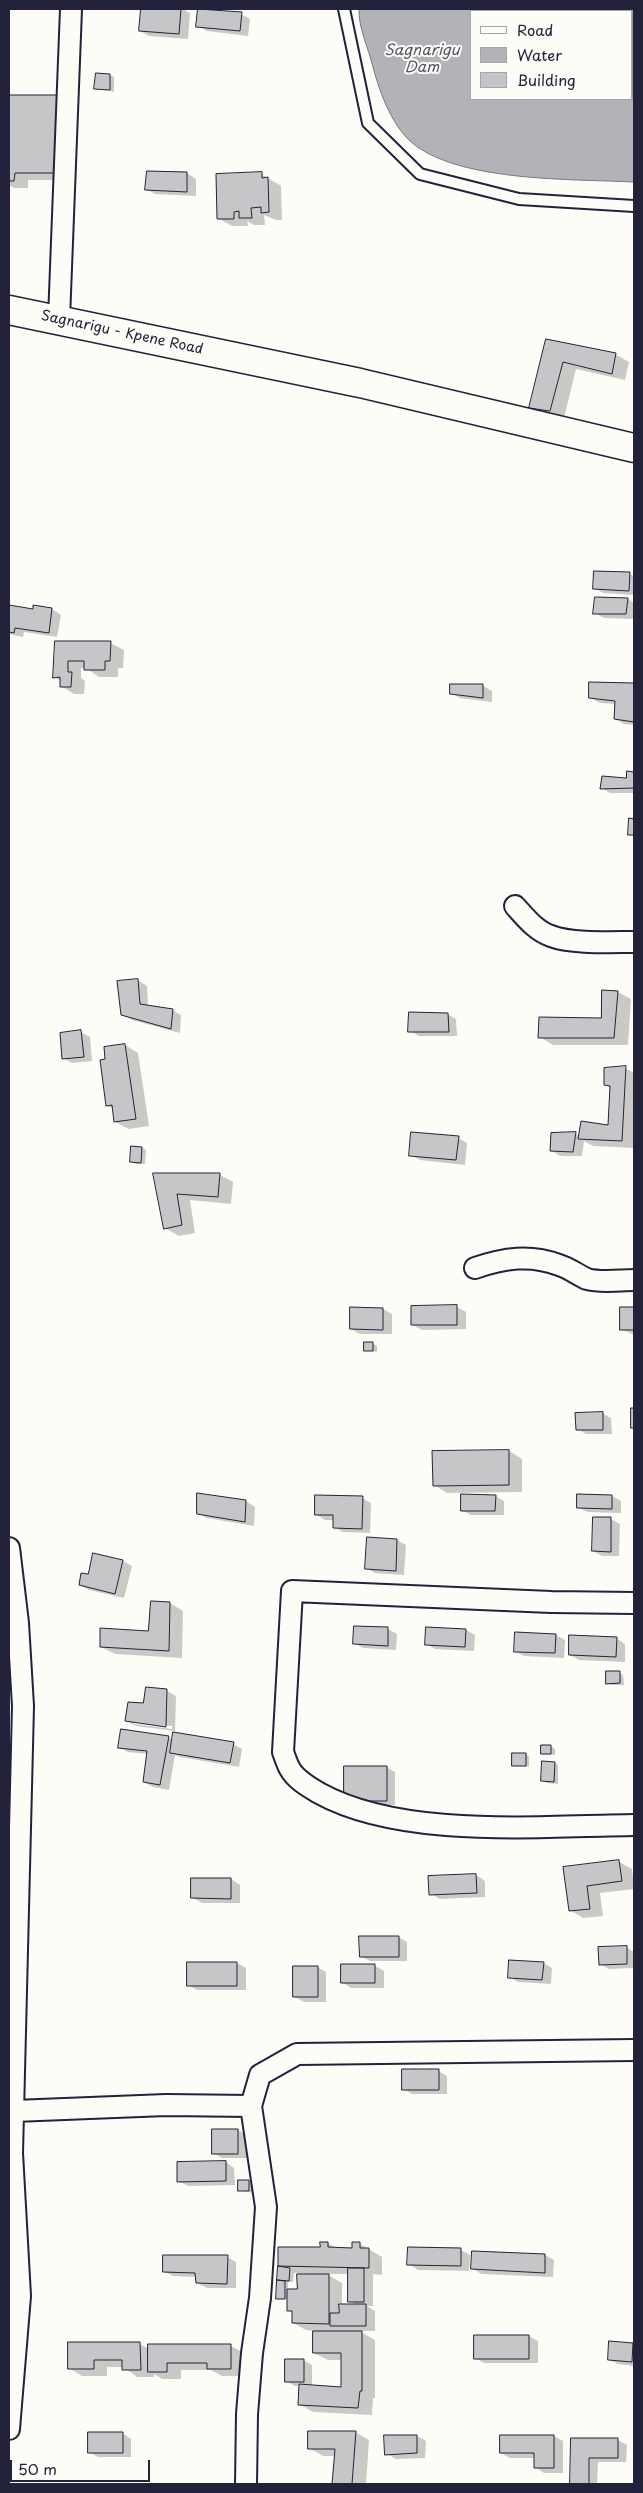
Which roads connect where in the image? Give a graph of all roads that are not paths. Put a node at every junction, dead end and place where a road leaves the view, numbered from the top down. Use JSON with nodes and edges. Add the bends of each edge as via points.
{"nodes":[{"id":1,"x":71,"y":9,"type":"edge"},
{"id":2,"x":344,"y":9,"type":"edge"},
{"id":3,"x":634,"y":206,"type":"edge"},
{"id":4,"x":9,"y":310,"type":"edge"},
{"id":5,"x":59,"y":320,"type":"junction"},
{"id":6,"x":634,"y":448,"type":"edge"},
{"id":7,"x":515,"y":906,"type":"dead end"},
{"id":8,"x":634,"y":942,"type":"edge"},
{"id":9,"x":475,"y":1268,"type":"dead end"},
{"id":10,"x":634,"y":1280,"type":"edge"},
{"id":11,"x":9,"y":1548,"type":"edge"},
{"id":12,"x":634,"y":1603,"type":"edge"},
{"id":13,"x":634,"y":1825,"type":"edge"},
{"id":14,"x":634,"y":2050,"type":"edge"},
{"id":15,"x":251,"y":2106,"type":"junction"},
{"id":16,"x":14,"y":2111,"type":"junction"},
{"id":17,"x":9,"y":2428,"type":"edge"},
{"id":18,"x":246,"y":2484,"type":"edge"}],
"edges":[{"from":1,"to":5,"type":"street"},
{"from":2,"to":3,"type":"lane","via":[[368,123],[420,174],[519,199]]},
{"from":4,"to":5,"type":"street","name":"Sagnarigu - Kpene Road"},
{"from":5,"to":6,"type":"street","name":"Sagnarigu - Kpene Road","via":[[453,404]]},
{"from":7,"to":8,"type":"street","via":[[532,925],[552,937]]},
{"from":9,"to":10,"type":"street","via":[[501,1259],[530,1258],[560,1265],[588,1279]]},
{"from":11,"to":16,"type":"street","via":[[23,1706]]},
{"from":12,"to":13,"type":"street","via":[[292,1591],[283,1752],[290,1770],[306,1785],[356,1810],[393,1818],[464,1825]]},
{"from":14,"to":15,"type":"street","via":[[297,2054],[260,2075]]},
{"from":15,"to":16,"type":"street","via":[[166,2105]]},
{"from":15,"to":18,"type":"street","via":[[266,2207],[248,2405]]},
{"from":16,"to":17,"type":"street","via":[[12,2153],[20,2296]]}]}
